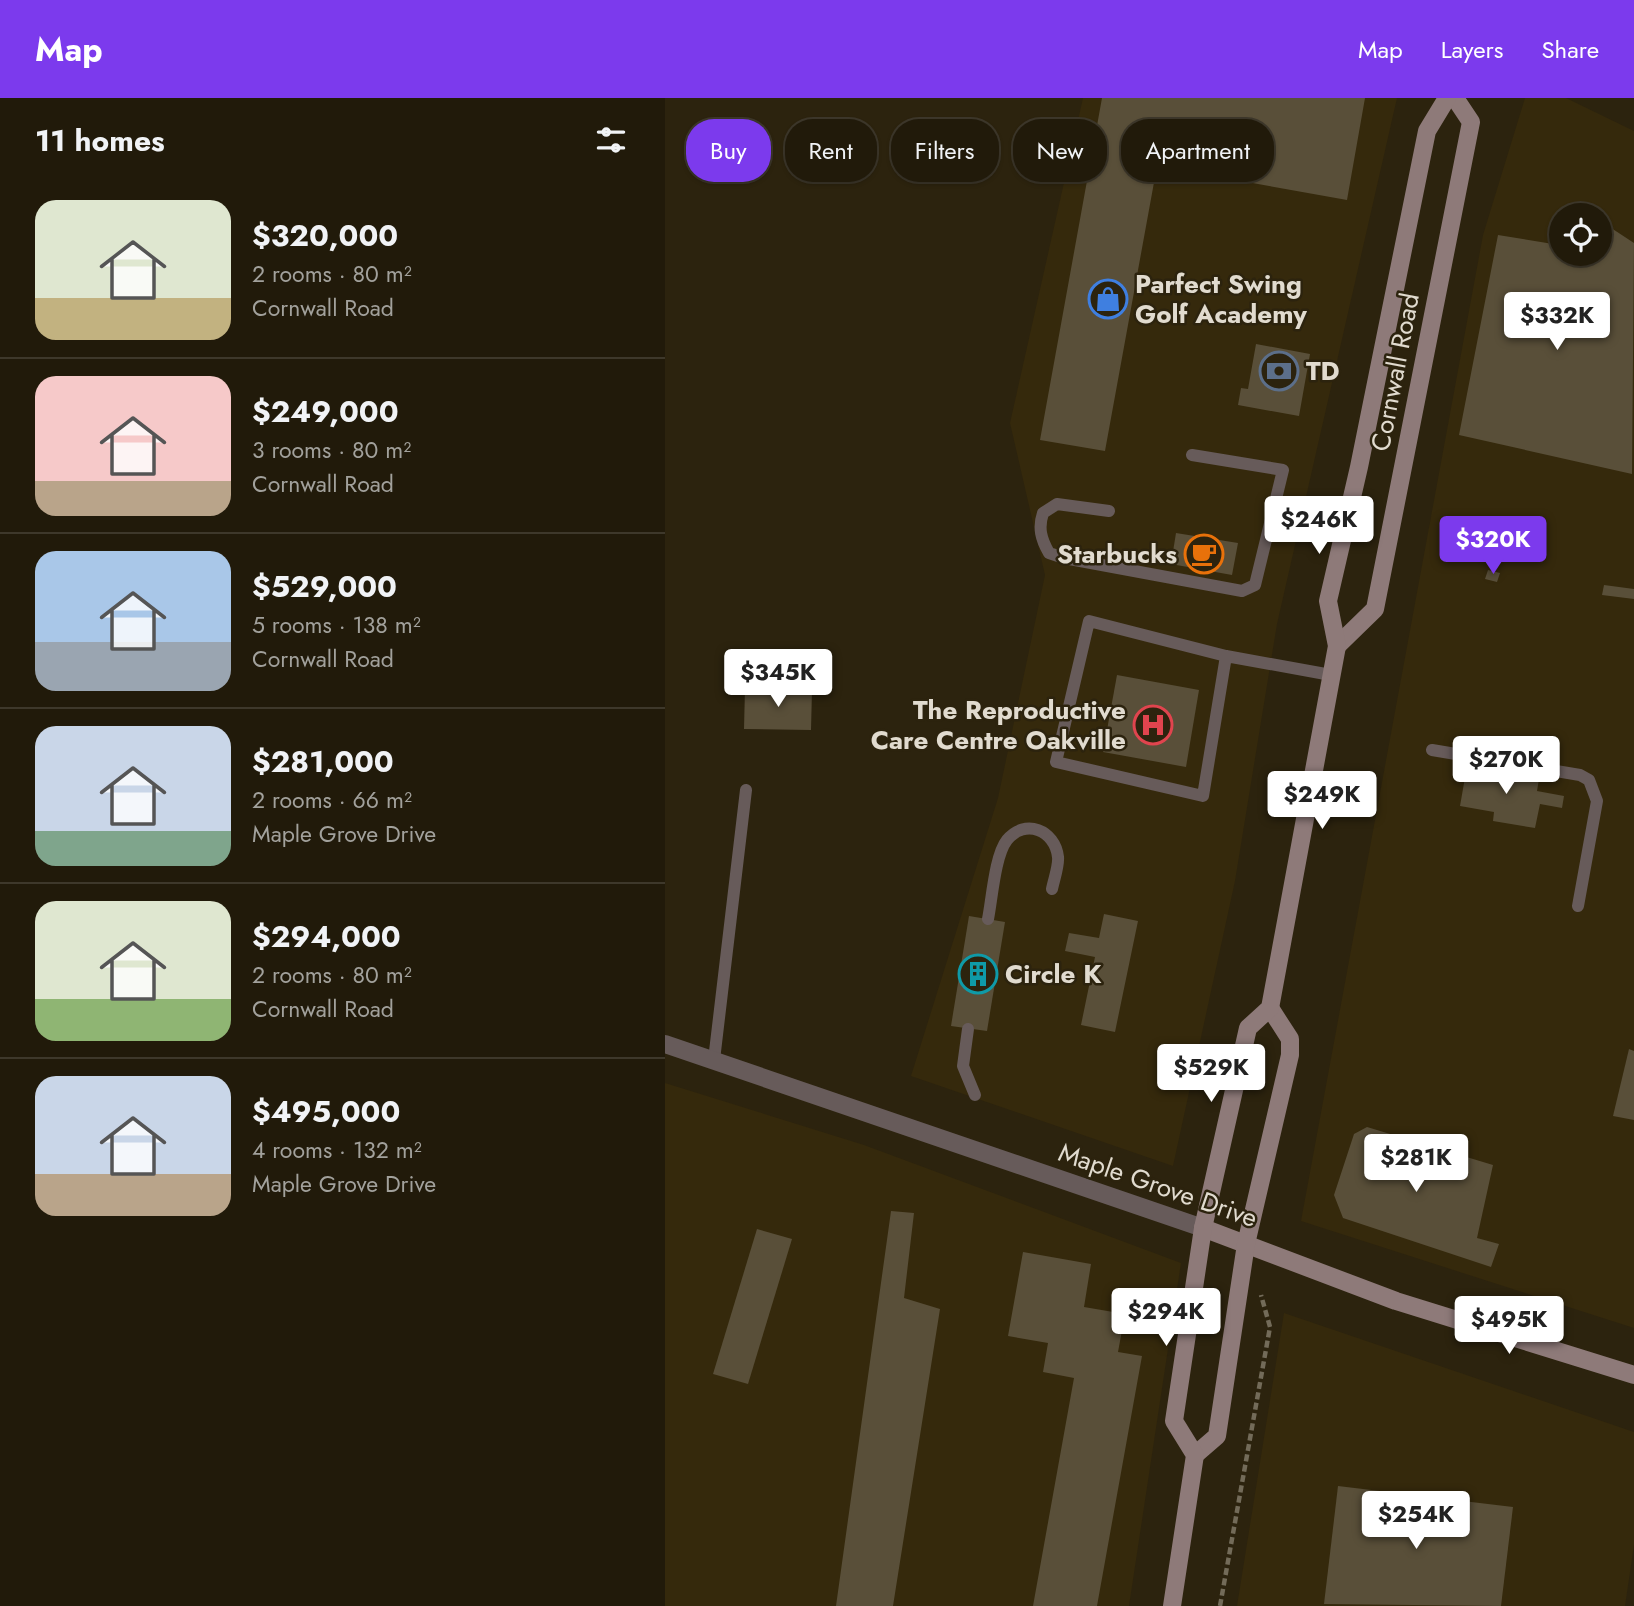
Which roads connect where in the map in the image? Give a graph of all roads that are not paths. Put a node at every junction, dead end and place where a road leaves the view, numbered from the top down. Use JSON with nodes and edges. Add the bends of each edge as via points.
{"nodes":[{"id":1,"x":1447,"y":98,"type":"edge"},
{"id":2,"x":1455,"y":98,"type":"edge"},
{"id":3,"x":1192,"y":455,"type":"dead end"},
{"id":4,"x":1109,"y":511,"type":"dead end"},
{"id":5,"x":1337,"y":646,"type":"junction"},
{"id":6,"x":1226,"y":656,"type":"junction"},
{"id":7,"x":1331,"y":675,"type":"junction"},
{"id":8,"x":1432,"y":750,"type":"dead end"},
{"id":9,"x":746,"y":790,"type":"dead end"},
{"id":10,"x":1052,"y":889,"type":"dead end"},
{"id":11,"x":1578,"y":906,"type":"dead end"},
{"id":12,"x":988,"y":919,"type":"dead end"},
{"id":13,"x":1270,"y":1008,"type":"junction"},
{"id":14,"x":968,"y":1028,"type":"dead end"},
{"id":15,"x":665,"y":1044,"type":"edge"},
{"id":16,"x":714,"y":1060,"type":"junction"},
{"id":17,"x":975,"y":1095,"type":"dead end"},
{"id":18,"x":1203,"y":1228,"type":"junction"},
{"id":19,"x":1247,"y":1244,"type":"junction"},
{"id":20,"x":1634,"y":1375,"type":"edge"},
{"id":21,"x":1195,"y":1455,"type":"junction"},
{"id":22,"x":1172,"y":1606,"type":"edge"}],
"edges":[{"from":1,"to":5,"type":"main road","name":"Cornwall Road","via":[[1427,131],[1328,601]]},
{"from":2,"to":5,"type":"main road","name":"Cornwall Road","via":[[1471,122],[1375,609]]},
{"from":3,"to":4,"type":"lane","via":[[1283,470],[1255,585],[1242,591],[1049,553],[1042,540],[1043,513],[1057,504]]},
{"from":5,"to":7,"type":"main road","name":"Cornwall Road"},
{"from":6,"to":6,"type":"lane","via":[[1089,621],[1056,762],[1203,796]]},
{"from":6,"to":7,"type":"lane"},
{"from":7,"to":13,"type":"main road","name":"Cornwall Road"},
{"from":8,"to":11,"type":"lane","via":[[1589,780],[1597,802]]},
{"from":9,"to":16,"type":"lane"},
{"from":10,"to":12,"type":"lane","via":[[1059,858],[1054,843],[1045,832],[1031,827],[1019,831],[1001,852]]},
{"from":13,"to":18,"type":"main road","via":[[1248,1028]]},
{"from":13,"to":19,"type":"main road","via":[[1290,1039],[1290,1055]]},
{"from":14,"to":17,"type":"lane","via":[[963,1066]]},
{"from":15,"to":16,"type":"street","name":"Maple Grove Drive"},
{"from":16,"to":18,"type":"street","name":"Maple Grove Drive"},
{"from":18,"to":19,"type":"main road","name":"Maple Grove Drive"},
{"from":18,"to":21,"type":"main road","via":[[1174,1421]]},
{"from":19,"to":20,"type":"main road","name":"Maple Grove Drive","via":[[1396,1301]]},
{"from":19,"to":21,"type":"main road","via":[[1217,1436]]},
{"from":21,"to":22,"type":"main road"}]}
